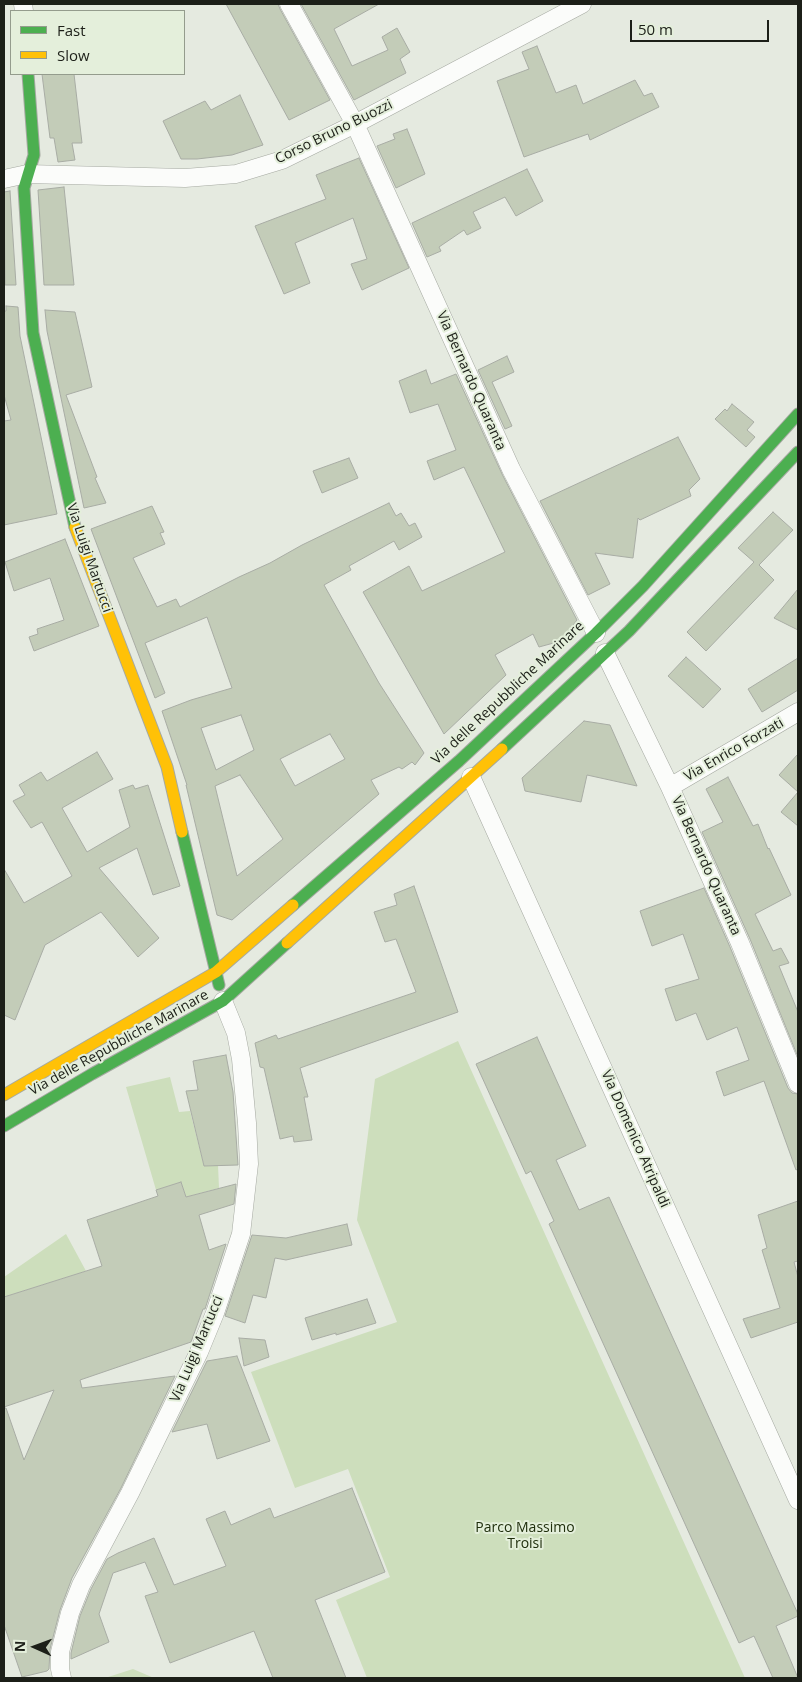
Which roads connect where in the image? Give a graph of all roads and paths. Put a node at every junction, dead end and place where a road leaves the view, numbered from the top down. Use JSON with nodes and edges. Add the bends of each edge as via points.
{"nodes":[{"id":1,"x":289,"y":4,"type":"edge"},
{"id":2,"x":582,"y":4,"type":"edge"},
{"id":3,"x":28,"y":75,"type":"edge"},
{"id":4,"x":355,"y":124,"type":"junction"},
{"id":5,"x":27,"y":174,"type":"junction"},
{"id":6,"x":4,"y":179,"type":"edge"},
{"id":7,"x":798,"y":414,"type":"edge"},
{"id":8,"x":798,"y":453,"type":"edge"},
{"id":9,"x":596,"y":633,"type":"junction"},
{"id":10,"x":605,"y":652,"type":"junction"},
{"id":11,"x":798,"y":712,"type":"edge"},
{"id":12,"x":459,"y":761,"type":"junction"},
{"id":13,"x":471,"y":777,"type":"junction"},
{"id":14,"x":670,"y":787,"type":"junction"},
{"id":15,"x":216,"y":972,"type":"junction"},
{"id":16,"x":223,"y":1001,"type":"junction"},
{"id":17,"x":798,"y":1084,"type":"edge"},
{"id":18,"x":4,"y":1095,"type":"edge"},
{"id":19,"x":4,"y":1126,"type":"edge"},
{"id":20,"x":798,"y":1500,"type":"edge"},
{"id":21,"x":62,"y":1678,"type":"edge"}],
"edges":[{"from":1,"to":4,"type":"street","name":"Via Bernardo Quaranta"},
{"from":2,"to":4,"type":"street","name":"Corso Bruno Buozzi"},
{"from":3,"to":5,"type":"main road","name":"Via Luigi Martucci","via":[[34,155]]},
{"from":4,"to":5,"type":"street","name":"Corso Bruno Buozzi","via":[[282,160],[236,174],[185,178]]},
{"from":4,"to":9,"type":"street","name":"Via Bernardo Quaranta","via":[[511,469]]},
{"from":5,"to":6,"type":"street","name":"Corso Bruno Buozzi"},
{"from":5,"to":15,"type":"main road","name":"Via Luigi Martucci","via":[[24,188],[33,333],[73,521],[167,767]]},
{"from":7,"to":9,"type":"main road","name":"Via delle Repubbliche Marinare","via":[[643,586]]},
{"from":8,"to":10,"type":"main road","name":"Via delle Repubbliche Marinare","via":[[629,631]]},
{"from":9,"to":10,"type":"main road"},
{"from":9,"to":12,"type":"main road","name":"Via delle Repubbliche Marinare"},
{"from":10,"to":13,"type":"main road","name":"Via delle Repubbliche Marinare"},
{"from":10,"to":14,"type":"street","name":"Via Bernardo Quaranta"},
{"from":11,"to":14,"type":"street","name":"Via Enrico Forzati"},
{"from":12,"to":13,"type":"main road"},
{"from":12,"to":15,"type":"main road","name":"Via delle Repubbliche Marinare"},
{"from":13,"to":16,"type":"main road","name":"Via delle Repubbliche Marinare"},
{"from":13,"to":20,"type":"street","name":"Via Domenico Atripaldi"},
{"from":14,"to":17,"type":"street","name":"Via Bernardo Quaranta","via":[[740,943]]},
{"from":15,"to":16,"type":"main road","name":"Via delle Repubbliche Marinare"},
{"from":15,"to":18,"type":"main road","name":"Via delle Repubbliche Marinare"},
{"from":16,"to":19,"type":"main road","name":"Via delle Repubbliche Marinare"},
{"from":16,"to":21,"type":"street","name":"Via Luigi Martucci","via":[[236,1034],[247,1123],[249,1164],[241,1234],[216,1312],[199,1352],[81,1585],[60,1652]]}]}
